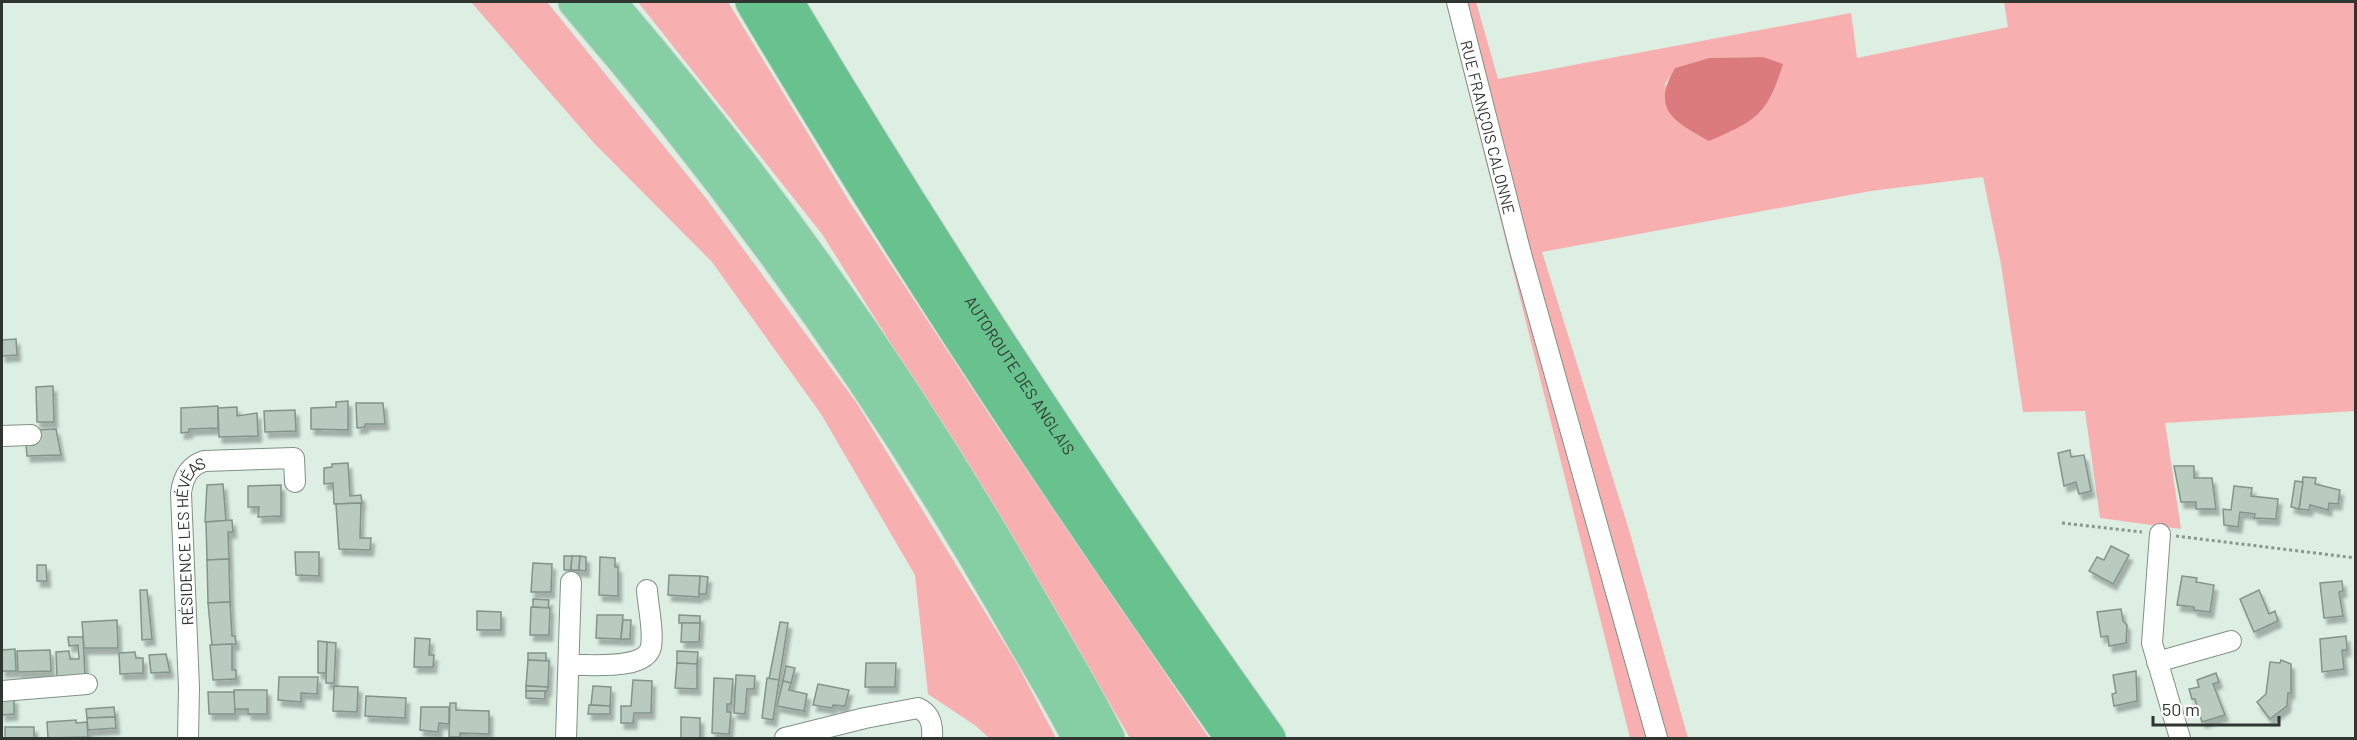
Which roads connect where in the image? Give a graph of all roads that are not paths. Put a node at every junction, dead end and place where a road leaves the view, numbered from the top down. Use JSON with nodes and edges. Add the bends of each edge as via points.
{"nodes":[{"id":1,"x":575,"y":2,"type":"edge"},
{"id":2,"x":609,"y":2,"type":"edge"},
{"id":3,"x":752,"y":2,"type":"edge"},
{"id":4,"x":787,"y":2,"type":"edge"},
{"id":5,"x":1457,"y":2,"type":"edge"},
{"id":6,"x":31,"y":435,"type":"dead end"},
{"id":7,"x":2,"y":436,"type":"edge"},
{"id":8,"x":295,"y":482,"type":"dead end"},
{"id":9,"x":2160,"y":534,"type":"road end"},
{"id":10,"x":571,"y":582,"type":"dead end"},
{"id":11,"x":647,"y":590,"type":"dead end"},
{"id":12,"x":2231,"y":641,"type":"dead end"},
{"id":13,"x":2157,"y":662,"type":"junction"},
{"id":14,"x":569,"y":665,"type":"junction"},
{"id":15,"x":87,"y":684,"type":"dead end"},
{"id":16,"x":2,"y":691,"type":"edge"},
{"id":17,"x":188,"y":738,"type":"edge"},
{"id":18,"x":567,"y":738,"type":"edge"},
{"id":19,"x":784,"y":738,"type":"edge"},
{"id":20,"x":932,"y":738,"type":"edge"},
{"id":21,"x":1079,"y":738,"type":"edge"},
{"id":22,"x":1108,"y":738,"type":"edge"},
{"id":23,"x":1232,"y":738,"type":"edge"},
{"id":24,"x":1269,"y":738,"type":"edge"},
{"id":25,"x":1657,"y":738,"type":"edge"},
{"id":26,"x":2180,"y":738,"type":"edge"}],
"edges":[{"from":1,"to":21,"type":"highway","via":[[640,77],[736,200],[852,361],[967,543]]},
{"from":2,"to":22,"type":"highway","via":[[757,184],[872,345],[989,528]]},
{"from":3,"to":23,"type":"highway","name":"AUTOROUTE DES ANGLAIS","via":[[829,132],[1023,433]]},
{"from":4,"to":24,"type":"highway","name":"AUTOROUTE DES ANGLAIS","via":[[1046,416]]},
{"from":5,"to":25,"type":"street","name":"RUE FRANÇOIS CALONNE","via":[[1521,254]]},
{"from":6,"to":7,"type":"street"},
{"from":8,"to":17,"type":"street","name":"RÉSIDENCE LES HÉVÉAS","via":[[294,458],[204,461],[186,474],[181,493]]},
{"from":9,"to":13,"type":"street","via":[[2152,643]]},
{"from":10,"to":14,"type":"street"},
{"from":11,"to":14,"type":"street","via":[[651,643],[647,655],[634,663]]},
{"from":12,"to":13,"type":"street"},
{"from":13,"to":26,"type":"street"},
{"from":14,"to":18,"type":"street"},
{"from":15,"to":16,"type":"street"},
{"from":19,"to":20,"type":"street","via":[[918,708],[931,721]]}]}
